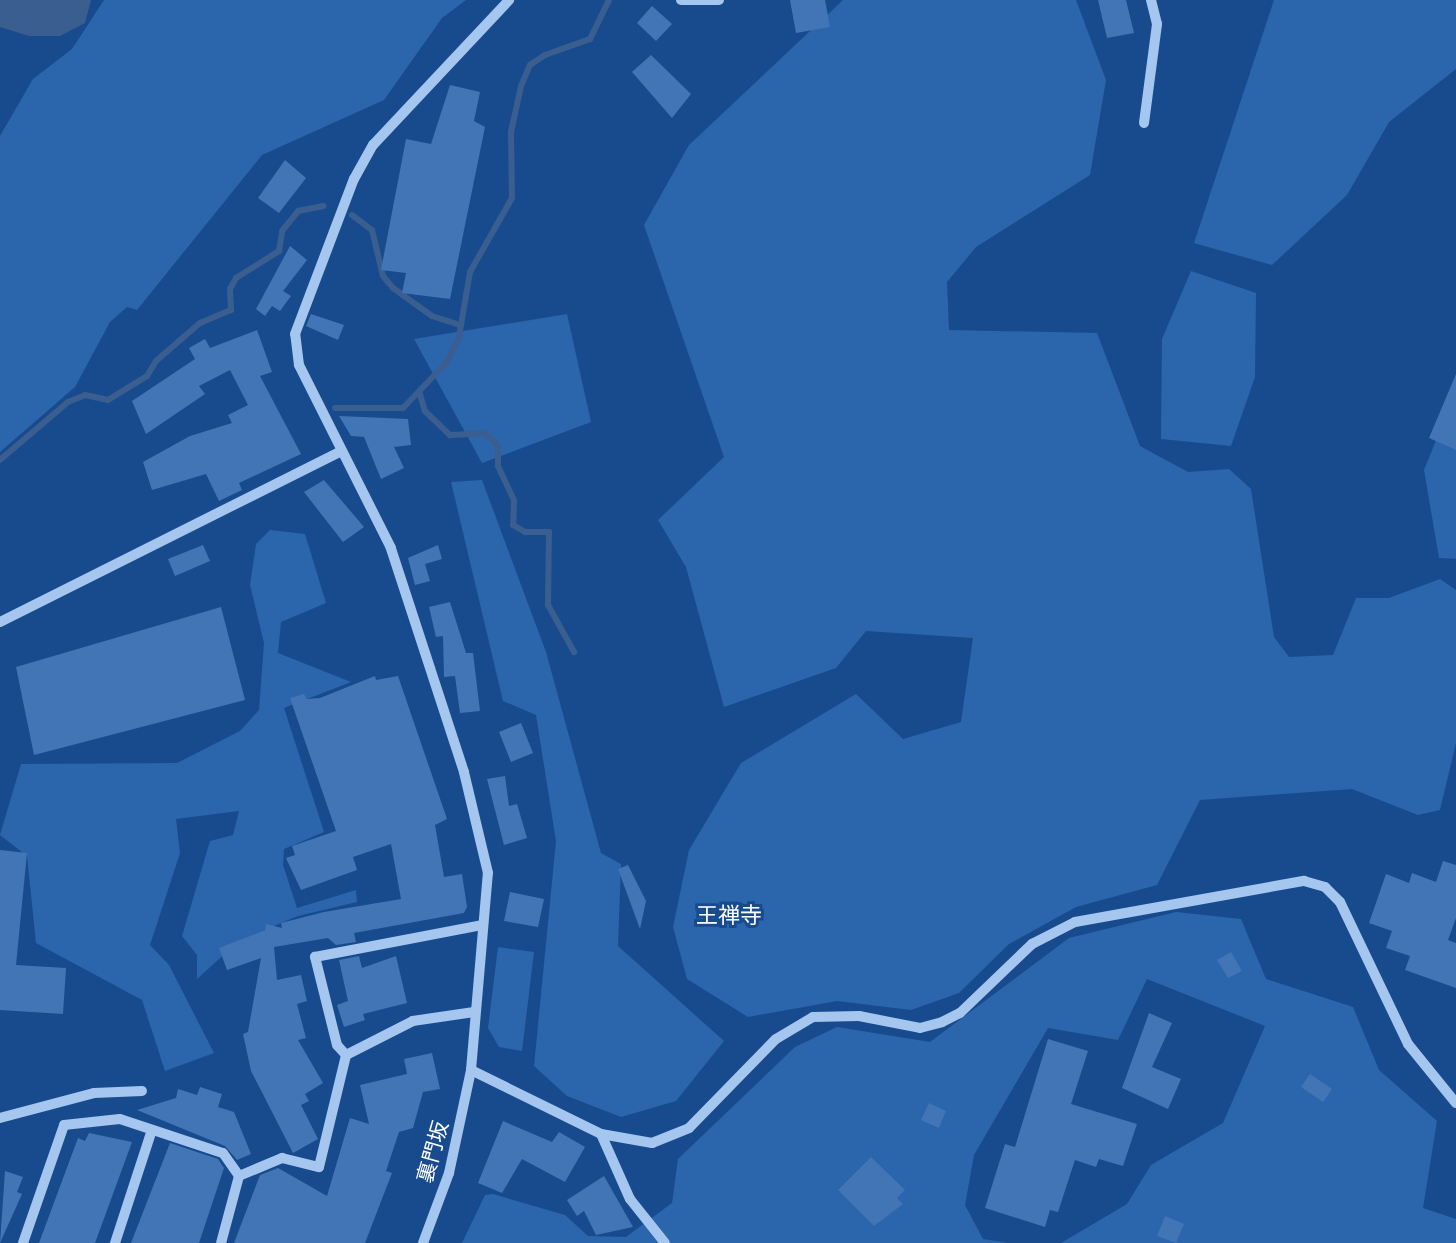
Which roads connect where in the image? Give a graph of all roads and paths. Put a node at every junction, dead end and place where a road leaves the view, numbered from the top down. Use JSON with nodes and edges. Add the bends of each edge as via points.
{"nodes":[{"id":1,"x":509,"y":0,"type":"edge"},
{"id":2,"x":681,"y":0,"type":"edge"},
{"id":3,"x":719,"y":0,"type":"edge"},
{"id":4,"x":1151,"y":0,"type":"edge"},
{"id":5,"x":1144,"y":123,"type":"dead end"},
{"id":6,"x":342,"y":451,"type":"junction"},
{"id":7,"x":0,"y":622,"type":"edge"},
{"id":8,"x":483,"y":925,"type":"junction"},
{"id":9,"x":474,"y":1012,"type":"junction"},
{"id":10,"x":346,"y":1054,"type":"junction"},
{"id":11,"x":471,"y":1070,"type":"junction"},
{"id":12,"x":142,"y":1091,"type":"dead end"},
{"id":13,"x":1456,"y":1103,"type":"edge"},
{"id":14,"x":0,"y":1118,"type":"edge"},
{"id":15,"x":152,"y":1130,"type":"junction"},
{"id":16,"x":601,"y":1134,"type":"junction"},
{"id":17,"x":238,"y":1176,"type":"junction"},
{"id":18,"x":23,"y":1243,"type":"edge"},
{"id":19,"x":115,"y":1243,"type":"edge"},
{"id":20,"x":221,"y":1243,"type":"edge"},
{"id":21,"x":423,"y":1243,"type":"edge"},
{"id":22,"x":665,"y":1243,"type":"edge"}],
"edges":[{"from":1,"to":6,"type":"street","name":"裏門坂","via":[[373,145],[328,243],[295,334],[299,365]]},
{"from":2,"to":3,"type":"street"},
{"from":4,"to":5,"type":"street","via":[[1157,24]]},
{"from":6,"to":7,"type":"street"},
{"from":6,"to":8,"type":"street","name":"裏門坂","via":[[359,476],[391,548],[483,836],[488,873]]},
{"from":8,"to":9,"type":"street","name":"裏門坂"},
{"from":8,"to":10,"type":"street","via":[[315,957],[334,1034]]},
{"from":9,"to":10,"type":"street","via":[[413,1021],[366,1040]]},
{"from":9,"to":11,"type":"street","name":"裏門坂"},
{"from":10,"to":17,"type":"street","via":[[319,1167],[282,1158]]},
{"from":11,"to":16,"type":"street"},
{"from":11,"to":21,"type":"street","name":"裏門坂","via":[[449,1173]]},
{"from":12,"to":14,"type":"street","via":[[94,1093]]},
{"from":13,"to":16,"type":"street","via":[[1408,1044],[1340,902],[1325,887],[1304,881],[1075,922],[1032,944],[960,1013],[942,1022],[920,1028],[859,1016],[813,1017],[776,1040],[689,1128],[636,1144]]},
{"from":15,"to":17,"type":"street","via":[[223,1153]]},
{"from":15,"to":18,"type":"street","via":[[120,1119],[64,1125]]},
{"from":15,"to":19,"type":"street"},
{"from":16,"to":22,"type":"street","via":[[630,1199]]},
{"from":17,"to":20,"type":"street"}]}
